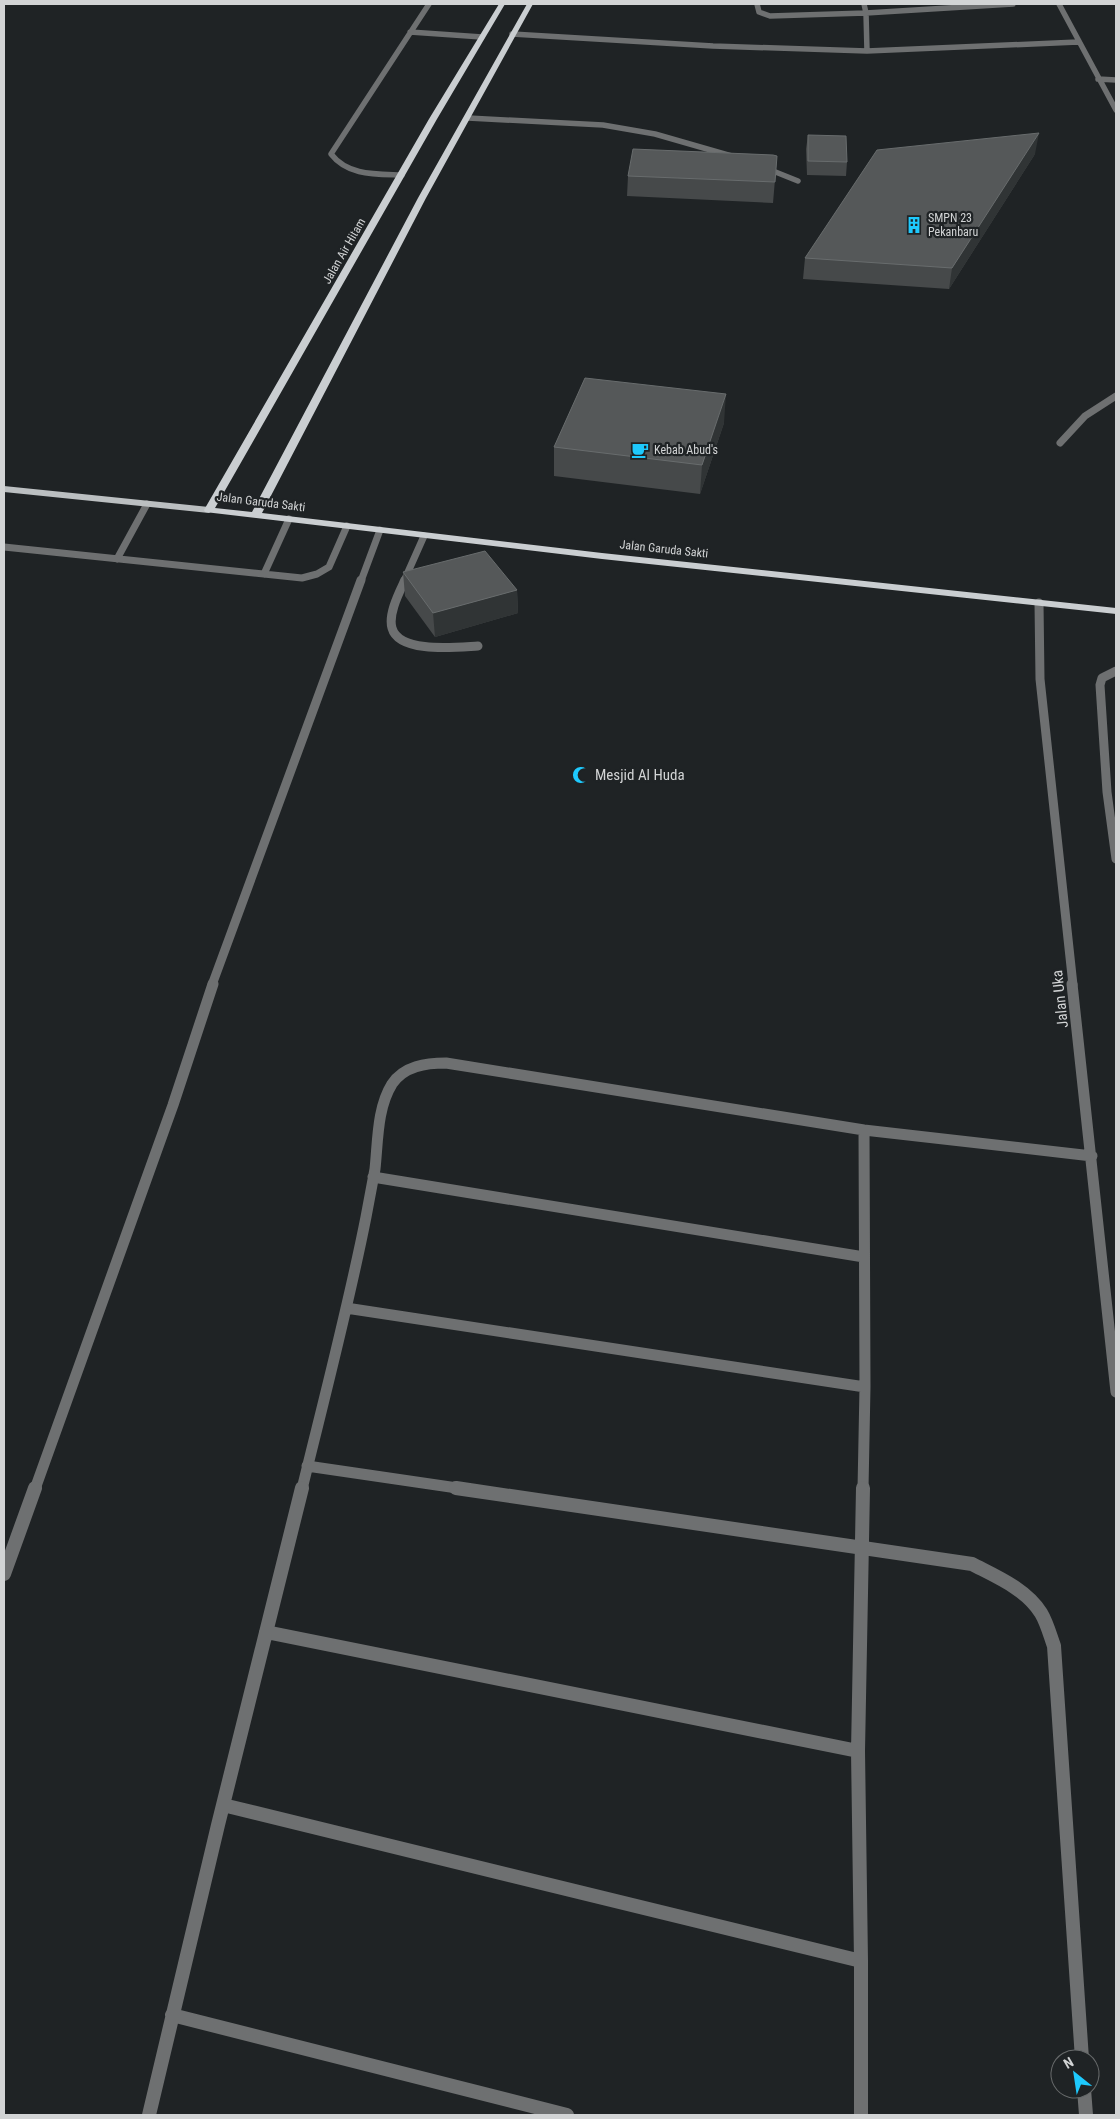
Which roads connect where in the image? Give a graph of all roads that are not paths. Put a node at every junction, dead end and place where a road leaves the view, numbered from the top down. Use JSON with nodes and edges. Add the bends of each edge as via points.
{"nodes":[{"id":1,"x":429,"y":4,"type":"edge"},
{"id":2,"x":502,"y":4,"type":"edge"},
{"id":3,"x":530,"y":4,"type":"edge"},
{"id":4,"x":757,"y":4,"type":"edge"},
{"id":5,"x":864,"y":4,"type":"edge"},
{"id":6,"x":1013,"y":4,"type":"edge"},
{"id":7,"x":1059,"y":4,"type":"edge"},
{"id":8,"x":866,"y":13,"type":"junction"},
{"id":9,"x":410,"y":32,"type":"junction"},
{"id":10,"x":512,"y":34,"type":"junction"},
{"id":11,"x":482,"y":37,"type":"junction"},
{"id":12,"x":1078,"y":42,"type":"junction"},
{"id":13,"x":867,"y":51,"type":"junction"},
{"id":14,"x":1098,"y":80,"type":"junction"},
{"id":15,"x":1116,"y":80,"type":"edge"},
{"id":16,"x":1116,"y":110,"type":"edge"},
{"id":17,"x":468,"y":118,"type":"junction"},
{"id":18,"x":743,"y":160,"type":"edge"},
{"id":19,"x":752,"y":163,"type":"edge"},
{"id":20,"x":402,"y":175,"type":"junction"},
{"id":21,"x":798,"y":181,"type":"dead end"},
{"id":22,"x":1116,"y":396,"type":"edge"},
{"id":23,"x":1060,"y":443,"type":"dead end"},
{"id":24,"x":4,"y":489,"type":"edge"},
{"id":25,"x":147,"y":504,"type":"junction"},
{"id":26,"x":209,"y":510,"type":"junction"},
{"id":27,"x":256,"y":515,"type":"junction"},
{"id":28,"x":289,"y":519,"type":"junction"},
{"id":29,"x":346,"y":526,"type":"junction"},
{"id":30,"x":380,"y":530,"type":"junction"},
{"id":31,"x":424,"y":536,"type":"junction"},
{"id":32,"x":4,"y":547,"type":"edge"},
{"id":33,"x":117,"y":559,"type":"junction"},
{"id":34,"x":264,"y":574,"type":"junction"},
{"id":35,"x":1039,"y":603,"type":"junction"},
{"id":36,"x":1116,"y":612,"type":"edge"},
{"id":37,"x":478,"y":646,"type":"dead end"},
{"id":38,"x":1116,"y":670,"type":"edge"},
{"id":39,"x":1112,"y":792,"type":"edge"},
{"id":40,"x":1116,"y":859,"type":"edge"},
{"id":41,"x":864,"y":1130,"type":"junction"},
{"id":42,"x":1092,"y":1156,"type":"junction"},
{"id":43,"x":373,"y":1177,"type":"junction"},
{"id":44,"x":864,"y":1258,"type":"junction"},
{"id":45,"x":346,"y":1308,"type":"junction"},
{"id":46,"x":865,"y":1387,"type":"junction"},
{"id":47,"x":1116,"y":1392,"type":"edge"},
{"id":48,"x":307,"y":1466,"type":"junction"},
{"id":49,"x":861,"y":1548,"type":"junction"},
{"id":50,"x":4,"y":1574,"type":"edge"},
{"id":51,"x":266,"y":1632,"type":"junction"},
{"id":52,"x":858,"y":1751,"type":"junction"},
{"id":53,"x":223,"y":1805,"type":"junction"},
{"id":54,"x":861,"y":1961,"type":"junction"},
{"id":55,"x":172,"y":2015,"type":"junction"},
{"id":56,"x":1081,"y":2049,"type":"edge"},
{"id":57,"x":1085,"y":2099,"type":"edge"},
{"id":58,"x":149,"y":2115,"type":"edge"},
{"id":59,"x":567,"y":2115,"type":"edge"},
{"id":60,"x":861,"y":2115,"type":"edge"},
{"id":61,"x":1086,"y":2115,"type":"edge"}],
"edges":[{"from":1,"to":9,"type":"street"},
{"from":2,"to":11,"type":"highway","name":"Jalan Air Hitam"},
{"from":3,"to":10,"type":"highway"},
{"from":4,"to":8,"type":"street","via":[[759,12],[770,16]]},
{"from":5,"to":8,"type":"street"},
{"from":6,"to":8,"type":"street"},
{"from":7,"to":12,"type":"street"},
{"from":8,"to":13,"type":"street"},
{"from":9,"to":11,"type":"street"},
{"from":9,"to":20,"type":"street","via":[[331,154],[336,163],[358,172]]},
{"from":10,"to":13,"type":"street"},
{"from":10,"to":17,"type":"highway"},
{"from":11,"to":20,"type":"highway","name":"Jalan Air Hitam"},
{"from":12,"to":13,"type":"street"},
{"from":12,"to":14,"type":"street"},
{"from":14,"to":15,"type":"street"},
{"from":14,"to":16,"type":"street"},
{"from":17,"to":18,"type":"street","via":[[603,124],[655,134]]},
{"from":17,"to":27,"type":"highway","via":[[422,198]]},
{"from":19,"to":21,"type":"street"},
{"from":20,"to":26,"type":"highway","name":"Jalan Air Hitam"},
{"from":22,"to":23,"type":"street","via":[[1099,404],[1079,420]]},
{"from":24,"to":25,"type":"main road"},
{"from":25,"to":26,"type":"main road"},
{"from":25,"to":33,"type":"street"},
{"from":26,"to":27,"type":"highway","name":"Jalan Garuda Sakti"},
{"from":27,"to":28,"type":"highway","name":"Jalan Garuda Sakti"},
{"from":28,"to":29,"type":"highway","name":"Jalan Garuda Sakti"},
{"from":28,"to":34,"type":"street"},
{"from":29,"to":30,"type":"highway","name":"Jalan Garuda Sakti"},
{"from":29,"to":34,"type":"street","via":[[329,567],[302,578]]},
{"from":30,"to":31,"type":"highway","name":"Jalan Garuda Sakti"},
{"from":30,"to":50,"type":"street","via":[[221,958],[173,1105]]},
{"from":31,"to":35,"type":"highway","name":"Jalan Garuda Sakti"},
{"from":31,"to":37,"type":"street","via":[[395,607],[394,632],[416,645],[434,648]]},
{"from":32,"to":33,"type":"street"},
{"from":33,"to":34,"type":"street"},
{"from":35,"to":36,"type":"highway","name":"Jalan Garuda Sakti"},
{"from":35,"to":42,"type":"street","name":"Jalan Uka","via":[[1040,679]]},
{"from":38,"to":39,"type":"street","via":[[1102,678],[1100,685]]},
{"from":39,"to":40,"type":"street"},
{"from":41,"to":42,"type":"street"},
{"from":41,"to":43,"type":"street","via":[[428,1062],[412,1068],[390,1088]]},
{"from":41,"to":44,"type":"street"},
{"from":42,"to":47,"type":"street","name":"Jalan Uka"},
{"from":43,"to":44,"type":"street"},
{"from":43,"to":45,"type":"street"},
{"from":44,"to":46,"type":"street"},
{"from":45,"to":46,"type":"street"},
{"from":45,"to":48,"type":"street"},
{"from":46,"to":49,"type":"street"},
{"from":48,"to":49,"type":"street"},
{"from":48,"to":51,"type":"street"},
{"from":49,"to":52,"type":"street"},
{"from":49,"to":56,"type":"street","via":[[972,1564],[1027,1596],[1042,1614],[1054,1646]]},
{"from":51,"to":52,"type":"street"},
{"from":51,"to":53,"type":"street"},
{"from":52,"to":54,"type":"street"},
{"from":53,"to":54,"type":"street"},
{"from":53,"to":55,"type":"street"},
{"from":54,"to":60,"type":"street"},
{"from":55,"to":58,"type":"street"},
{"from":55,"to":59,"type":"street"},
{"from":57,"to":61,"type":"street"}]}
